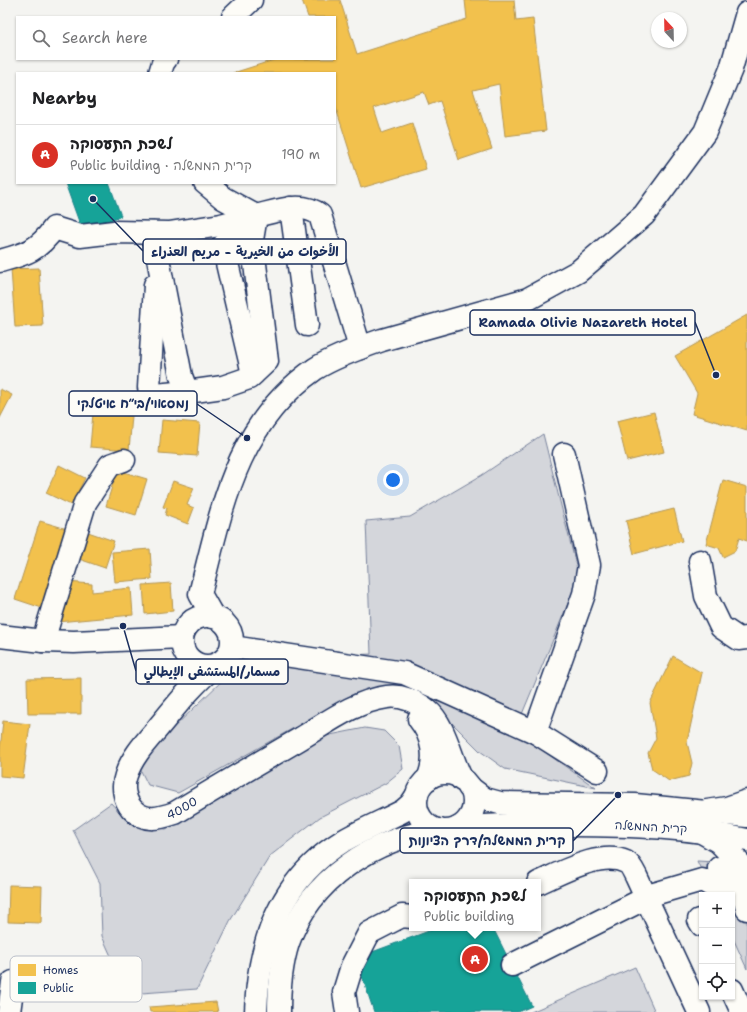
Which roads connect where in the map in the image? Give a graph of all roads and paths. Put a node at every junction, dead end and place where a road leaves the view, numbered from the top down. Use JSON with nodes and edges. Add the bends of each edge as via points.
{"nodes":[{"id":1,"x":251,"y":0,"type":"edge"},
{"id":2,"x":747,"y":13,"type":"edge"},
{"id":3,"x":234,"y":16,"type":"edge"},
{"id":4,"x":165,"y":60,"type":"edge"},
{"id":5,"x":160,"y":72,"type":"edge"},
{"id":6,"x":206,"y":184,"type":"edge"},
{"id":7,"x":291,"y":208,"type":"junction"},
{"id":8,"x":256,"y":216,"type":"junction"},
{"id":9,"x":155,"y":243,"type":"junction"},
{"id":10,"x":0,"y":260,"type":"edge"},
{"id":11,"x":307,"y":325,"type":"dead end"},
{"id":12,"x":360,"y":348,"type":"junction"},
{"id":13,"x":253,"y":374,"type":"junction"},
{"id":14,"x":188,"y":392,"type":"junction"},
{"id":15,"x":564,"y":454,"type":"dead end"},
{"id":16,"x":124,"y":460,"type":"dead end"},
{"id":17,"x":700,"y":561,"type":"dead end"},
{"id":18,"x":212,"y":617,"type":"junction"},
{"id":19,"x":0,"y":636,"type":"edge"},
{"id":20,"x":182,"y":637,"type":"junction"},
{"id":21,"x":747,"y":638,"type":"edge"},
{"id":22,"x":43,"y":641,"type":"junction"},
{"id":23,"x":232,"y":647,"type":"junction"},
{"id":24,"x":191,"y":660,"type":"junction"},
{"id":25,"x":217,"y":664,"type":"junction"},
{"id":26,"x":183,"y":697,"type":"junction"},
{"id":27,"x":343,"y":714,"type":"junction"},
{"id":28,"x":535,"y":732,"type":"junction"},
{"id":29,"x":448,"y":744,"type":"junction"},
{"id":30,"x":597,"y":771,"type":"dead end"},
{"id":31,"x":466,"y":783,"type":"junction"},
{"id":32,"x":422,"y":787,"type":"junction"},
{"id":33,"x":747,"y":801,"type":"edge"},
{"id":34,"x":528,"y":803,"type":"junction"},
{"id":35,"x":747,"y":816,"type":"edge"},
{"id":36,"x":702,"y":821,"type":"junction"},
{"id":37,"x":448,"y":829,"type":"junction"},
{"id":38,"x":747,"y":840,"type":"edge"},
{"id":39,"x":747,"y":871,"type":"edge"},
{"id":40,"x":541,"y":882,"type":"edge"},
{"id":41,"x":747,"y":885,"type":"edge"},
{"id":42,"x":723,"y":892,"type":"edge"},
{"id":43,"x":646,"y":898,"type":"junction"},
{"id":44,"x":735,"y":908,"type":"edge"},
{"id":45,"x":747,"y":910,"type":"edge"},
{"id":46,"x":409,"y":917,"type":"edge"},
{"id":47,"x":747,"y":917,"type":"edge"},
{"id":48,"x":512,"y":965,"type":"dead end"},
{"id":49,"x":735,"y":997,"type":"edge"},
{"id":50,"x":10,"y":1002,"type":"edge"},
{"id":51,"x":9,"y":1012,"type":"edge"},
{"id":52,"x":256,"y":1012,"type":"edge"},
{"id":53,"x":279,"y":1012,"type":"edge"},
{"id":54,"x":347,"y":1012,"type":"edge"},
{"id":55,"x":699,"y":1012,"type":"edge"},
{"id":56,"x":742,"y":1012,"type":"edge"}],
"edges":[{"from":1,"to":3,"type":"main road"},
{"from":2,"to":12,"type":"main road","via":[[731,69],[706,132],[644,215],[579,271],[528,299]]},
{"from":4,"to":5,"type":"main road"},
{"from":6,"to":8,"type":"main road","via":[[223,198]]},
{"from":7,"to":8,"type":"main road"},
{"from":7,"to":11,"type":"main road"},
{"from":7,"to":12,"type":"main road","via":[[311,208],[320,214]]},
{"from":8,"to":9,"type":"main road","via":[[221,225],[168,233]]},
{"from":8,"to":13,"type":"main road","via":[[252,240],[267,361]]},
{"from":8,"to":13,"type":"main road","via":[[223,246]]},
{"from":9,"to":10,"type":"main road","via":[[114,232],[80,236],[54,228],[44,242],[24,254]]},
{"from":9,"to":14,"type":"main road","via":[[180,376]]},
{"from":9,"to":14,"type":"main road","via":[[149,388],[155,395]]},
{"from":12,"to":18,"type":"main road","via":[[316,369],[275,404],[242,453],[226,494],[200,594]]},
{"from":13,"to":14,"type":"main road","via":[[249,378],[223,387]]},
{"from":15,"to":28,"type":"main road","via":[[590,565],[584,594]]},
{"from":16,"to":22,"type":"main road","via":[[110,465],[85,503]]},
{"from":17,"to":21,"type":"main road","via":[[706,596],[721,627],[739,639]]},
{"from":18,"to":20,"type":"main road","via":[[204,616],[191,622]]},
{"from":18,"to":23,"type":"main road","via":[[222,621],[228,628]]},
{"from":19,"to":22,"type":"main road"},
{"from":20,"to":22,"type":"main road"},
{"from":20,"to":24,"type":"main road","via":[[183,649]]},
{"from":23,"to":25,"type":"main road","name":"4000","via":[[228,655]]},
{"from":23,"to":28,"type":"main road","via":[[404,673]]},
{"from":24,"to":25,"type":"main road","via":[[198,665]]},
{"from":24,"to":26,"type":"main road","name":"4000","via":[[189,682]]},
{"from":25,"to":26,"type":"main road","name":"4000","via":[[193,684]]},
{"from":26,"to":27,"type":"main road","name":"4000","via":[[133,760],[126,775],[124,787],[131,809],[148,819],[174,813]]},
{"from":27,"to":29,"type":"main road","name":"4000","via":[[374,700],[389,696],[402,697],[428,710]]},
{"from":27,"to":32,"type":"main road","name":"4000","via":[[361,707],[378,705],[407,710],[419,718],[427,728],[432,744],[432,770]]},
{"from":28,"to":30,"type":"main road"},
{"from":29,"to":31,"type":"main road","name":"4000","via":[[451,757]]},
{"from":29,"to":34,"type":"main road","via":[[468,770],[482,783],[505,797]]},
{"from":31,"to":32,"type":"main road","name":"קרית הממשלה","via":[[449,774],[437,775]]},
{"from":31,"to":34,"type":"main road","name":"קרית הממשלה","via":[[485,799],[500,803]]},
{"from":31,"to":37,"type":"main road","via":[[473,798],[473,808],[466,822]]},
{"from":32,"to":37,"type":"main road","via":[[418,813],[422,820],[429,827]]},
{"from":32,"to":52,"type":"main road","via":[[403,811],[342,842],[304,873],[288,892],[267,936],[260,963]]},
{"from":33,"to":36,"type":"main road"},
{"from":34,"to":36,"type":"main road","name":"קרית הממשלה","via":[[635,805]]},
{"from":35,"to":36,"type":"main road","name":"קרית הממשלה"},
{"from":36,"to":37,"type":"main road","name":"קרית הממשלה","via":[[616,825],[510,824]]},
{"from":36,"to":38,"type":"main road","name":"קרית הממשלה"},
{"from":36,"to":39,"type":"main road"},
{"from":37,"to":53,"type":"main road","name":"קרית הממשלה","via":[[412,834],[376,849],[354,861],[320,888],[307,905],[288,943],[282,968]]},
{"from":40,"to":43,"type":"main road","via":[[591,861],[613,858],[627,862]]},
{"from":41,"to":45,"type":"main road","via":[[720,868],[724,877],[743,892]]},
{"from":42,"to":43,"type":"main road","via":[[702,880]]},
{"from":43,"to":48,"type":"main road"},
{"from":43,"to":55,"type":"main road"},
{"from":44,"to":47,"type":"main road","via":[[740,918]]},
{"from":46,"to":54,"type":"main road","via":[[402,916],[369,933],[352,966],[344,992]]},
{"from":49,"to":56,"type":"main road"},
{"from":50,"to":51,"type":"main road"}]}
